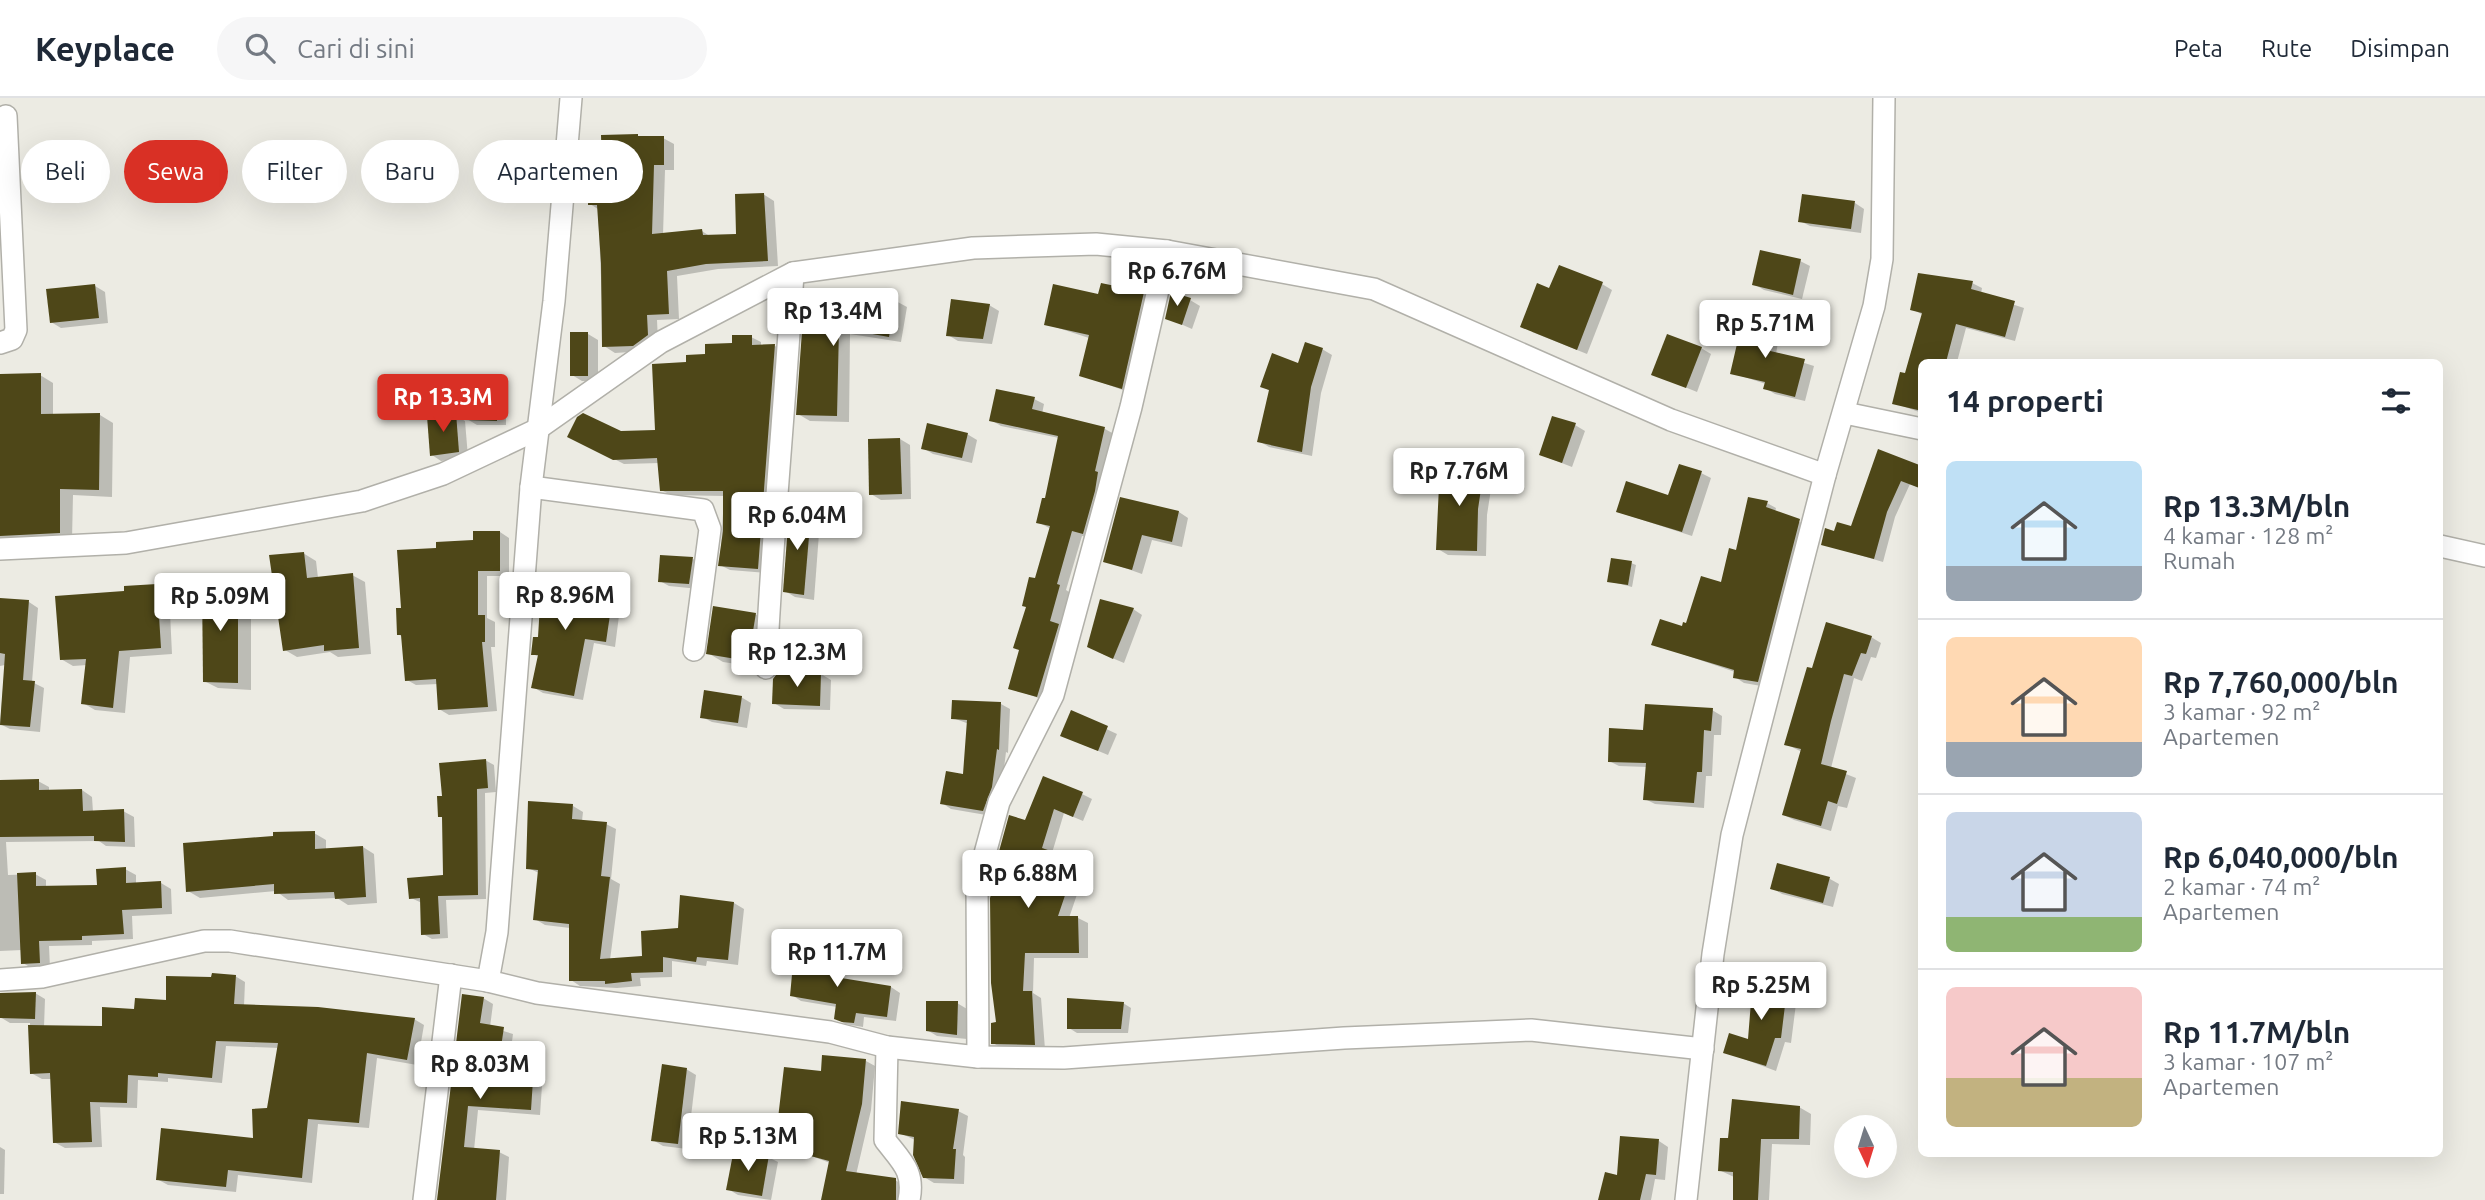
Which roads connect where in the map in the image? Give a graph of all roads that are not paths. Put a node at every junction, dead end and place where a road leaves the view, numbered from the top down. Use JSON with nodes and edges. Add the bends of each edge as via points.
{"nodes":[{"id":1,"x":571,"y":98,"type":"edge"},
{"id":2,"x":1884,"y":98,"type":"edge"},
{"id":3,"x":3,"y":110,"type":"edge"},
{"id":4,"x":6,"y":232,"type":"edge"},
{"id":5,"x":1167,"y":251,"type":"junction"},
{"id":6,"x":793,"y":273,"type":"junction"},
{"id":7,"x":0,"y":343,"type":"edge"},
{"id":8,"x":1845,"y":412,"type":"junction"},
{"id":9,"x":1918,"y":428,"type":"edge"},
{"id":10,"x":536,"y":430,"type":"junction"},
{"id":11,"x":1825,"y":475,"type":"junction"},
{"id":12,"x":531,"y":486,"type":"junction"},
{"id":13,"x":2443,"y":547,"type":"edge"},
{"id":14,"x":0,"y":549,"type":"edge"},
{"id":15,"x":2485,"y":556,"type":"edge"},
{"id":16,"x":694,"y":650,"type":"dead end"},
{"id":17,"x":766,"y":668,"type":"dead end"},
{"id":18,"x":451,"y":975,"type":"junction"},
{"id":19,"x":0,"y":980,"type":"edge"},
{"id":20,"x":488,"y":981,"type":"junction"},
{"id":21,"x":887,"y":1047,"type":"junction"},
{"id":22,"x":1703,"y":1049,"type":"junction"},
{"id":23,"x":978,"y":1057,"type":"junction"},
{"id":24,"x":424,"y":1200,"type":"edge"},
{"id":25,"x":909,"y":1200,"type":"edge"},
{"id":26,"x":1686,"y":1200,"type":"edge"}],
"edges":[{"from":1,"to":10,"type":"street","via":[[554,301]]},
{"from":2,"to":8,"type":"street","via":[[1882,259]]},
{"from":3,"to":4,"type":"street"},
{"from":4,"to":7,"type":"street","via":[[16,330],[12,339]]},
{"from":5,"to":6,"type":"street","via":[[1096,244],[973,248]]},
{"from":5,"to":11,"type":"street","via":[[1374,289],[1671,420]]},
{"from":5,"to":23,"type":"street","via":[[1052,695],[999,802],[977,883]]},
{"from":6,"to":10,"type":"street","via":[[661,341]]},
{"from":6,"to":17,"type":"street"},
{"from":8,"to":9,"type":"street"},
{"from":8,"to":11,"type":"street"},
{"from":10,"to":12,"type":"street"},
{"from":10,"to":14,"type":"street","via":[[443,474],[362,501],[126,543]]},
{"from":11,"to":22,"type":"street","via":[[1732,835]]},
{"from":12,"to":16,"type":"street","via":[[703,510],[710,528]]},
{"from":12,"to":20,"type":"street","via":[[497,932]]},
{"from":13,"to":15,"type":"street"},
{"from":18,"to":19,"type":"street","via":[[230,941],[204,941],[42,977]]},
{"from":18,"to":20,"type":"street"},
{"from":18,"to":24,"type":"street"},
{"from":20,"to":21,"type":"street","via":[[537,993],[830,1032]]},
{"from":21,"to":23,"type":"street"},
{"from":21,"to":25,"type":"street","via":[[885,1140],[907,1166]]},
{"from":22,"to":23,"type":"street","via":[[1531,1030],[1064,1058]]},
{"from":22,"to":26,"type":"street"}]}
